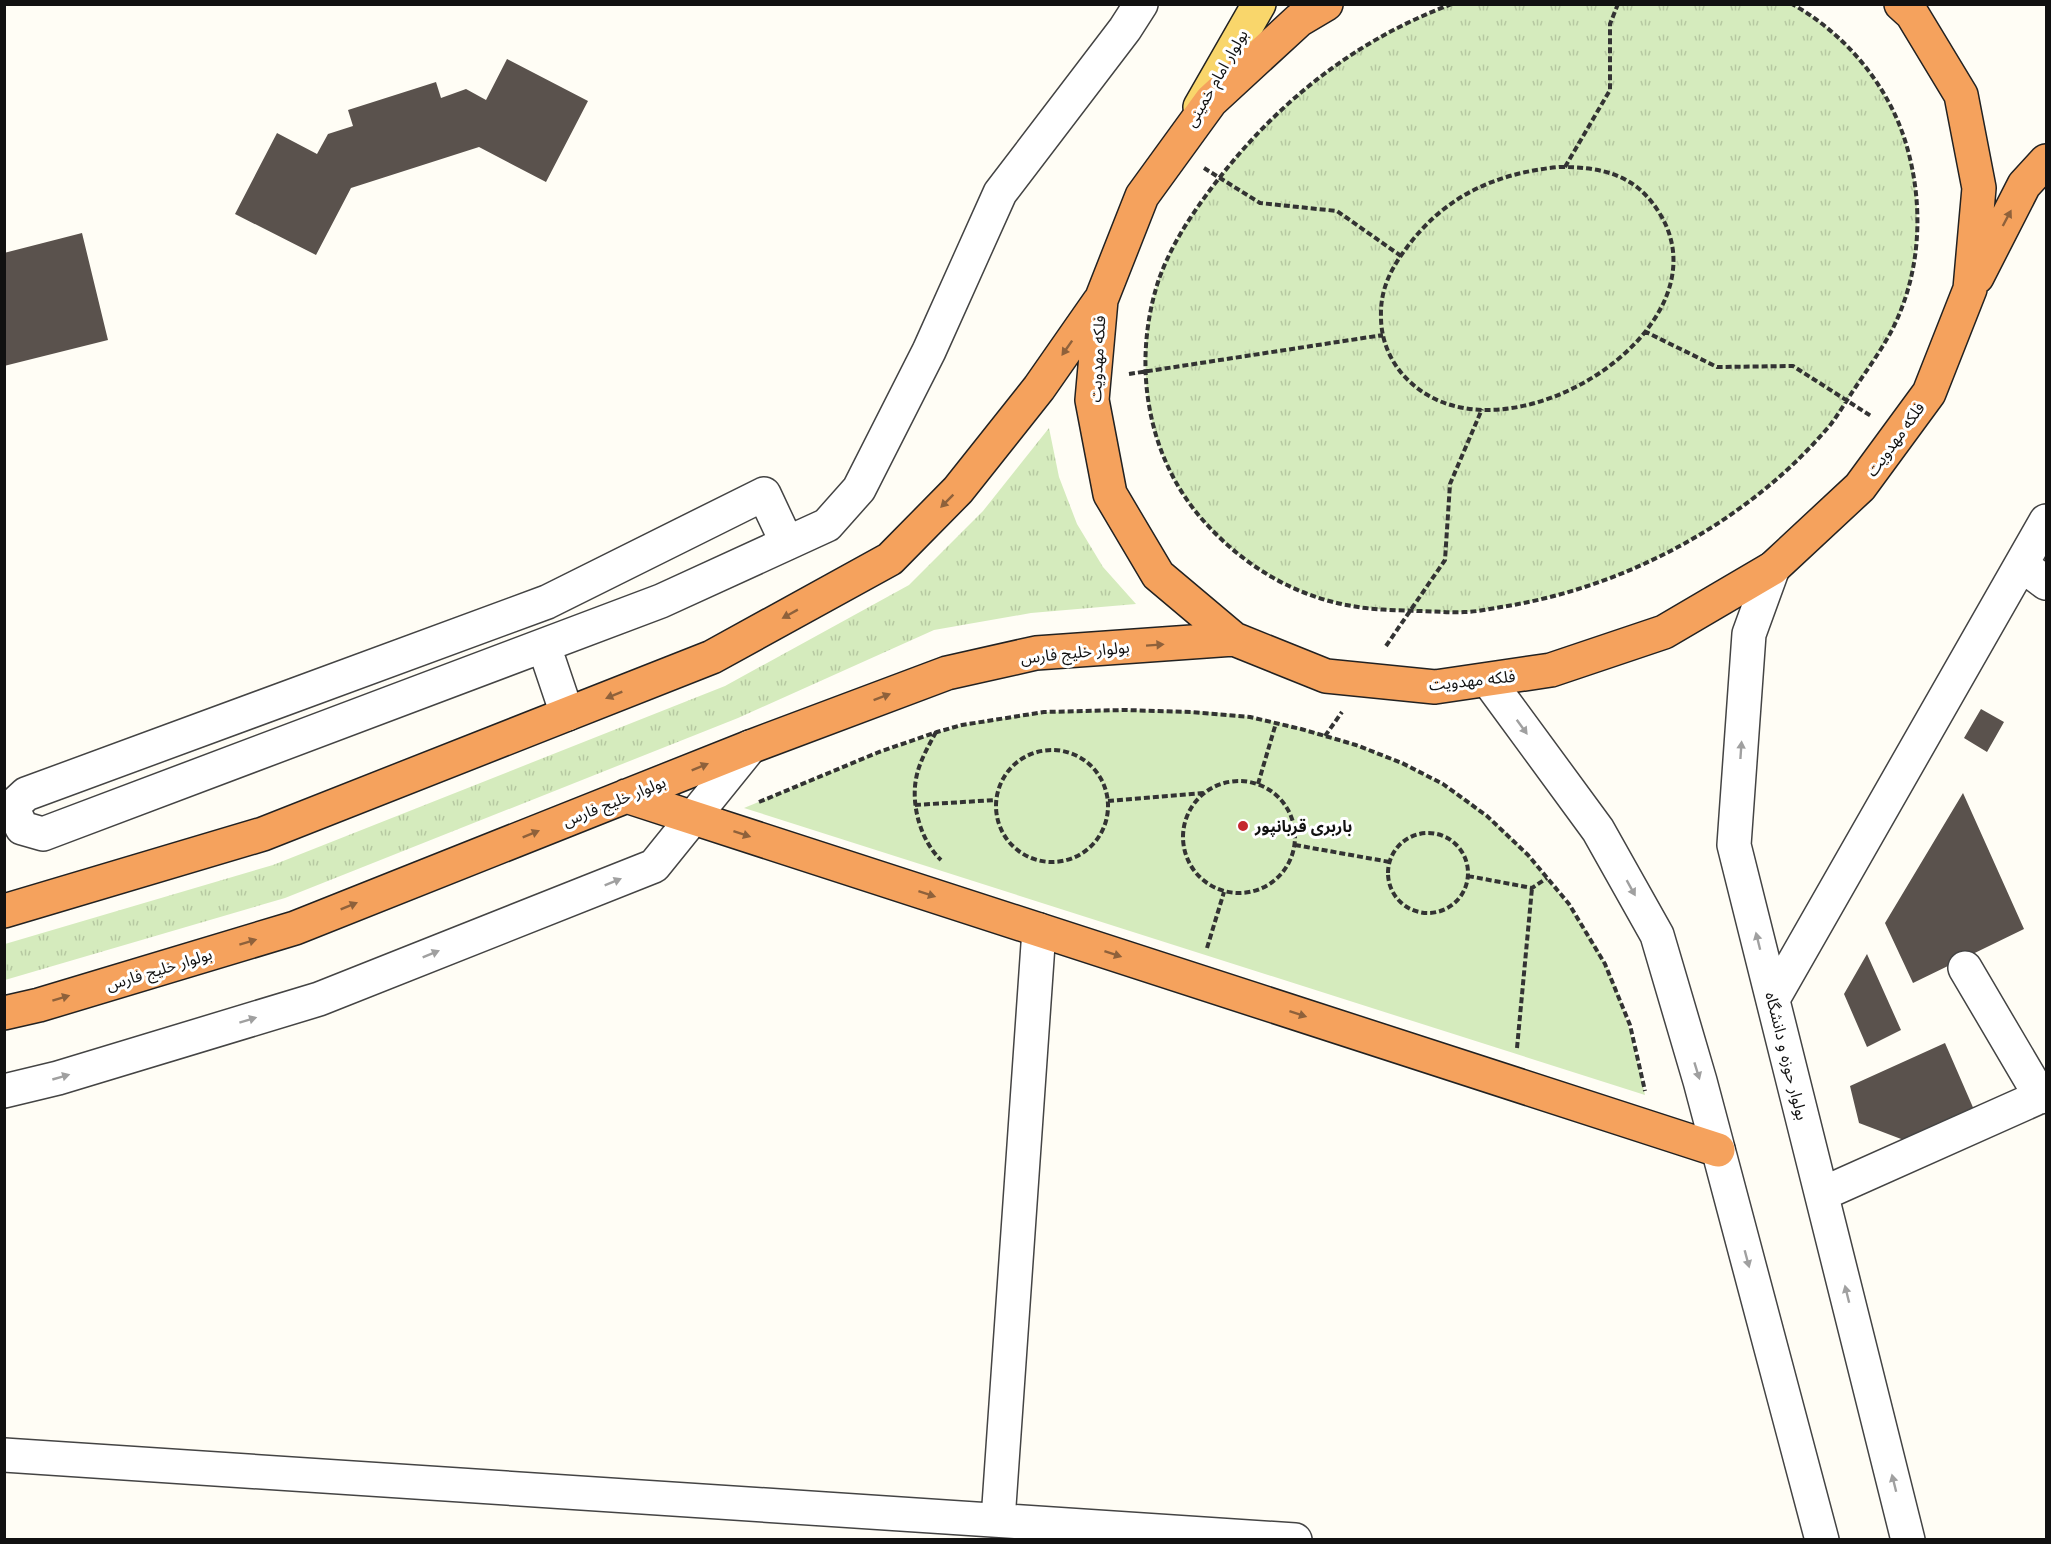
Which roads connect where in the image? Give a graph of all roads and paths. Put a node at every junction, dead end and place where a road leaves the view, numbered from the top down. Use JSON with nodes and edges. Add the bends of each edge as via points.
{"nodes":[{"id":1,"x":1141,"y":4,"type":"edge"},
{"id":2,"x":1259,"y":4,"type":"edge"},
{"id":3,"x":1326,"y":4,"type":"edge"},
{"id":4,"x":1452,"y":4,"type":"edge"},
{"id":5,"x":1618,"y":4,"type":"edge"},
{"id":6,"x":1792,"y":4,"type":"edge"},
{"id":7,"x":1901,"y":4,"type":"edge"},
{"id":8,"x":1174,"y":151,"type":"junction"},
{"id":9,"x":2046,"y":160,"type":"edge"},
{"id":10,"x":1565,"y":167,"type":"junction"},
{"id":11,"x":1220,"y":177,"type":"junction"},
{"id":12,"x":2035,"y":182,"type":"edge"},
{"id":13,"x":1401,"y":256,"type":"junction"},
{"id":14,"x":1970,"y":289,"type":"junction"},
{"id":15,"x":1101,"y":300,"type":"junction"},
{"id":16,"x":1644,"y":331,"type":"junction"},
{"id":17,"x":1383,"y":335,"type":"junction"},
{"id":18,"x":1145,"y":372,"type":"junction"},
{"id":19,"x":1094,"y":380,"type":"junction"},
{"id":20,"x":1847,"y":400,"type":"junction"},
{"id":21,"x":1482,"y":409,"type":"junction"},
{"id":22,"x":1899,"y":434,"type":"junction"},
{"id":23,"x":2046,"y":521,"type":"edge"},
{"id":24,"x":787,"y":543,"type":"junction"},
{"id":25,"x":1773,"y":568,"type":"junction"},
{"id":26,"x":2034,"y":574,"type":"edge"},
{"id":27,"x":1411,"y":611,"type":"junction"},
{"id":28,"x":1234,"y":639,"type":"junction"},
{"id":29,"x":544,"y":646,"type":"junction"},
{"id":30,"x":1363,"y":680,"type":"junction"},
{"id":31,"x":1488,"y":680,"type":"junction"},
{"id":32,"x":567,"y":714,"type":"junction"},
{"id":33,"x":1276,"y":723,"type":"junction"},
{"id":34,"x":937,"y":732,"type":"junction"},
{"id":35,"x":1325,"y":736,"type":"junction"},
{"id":36,"x":750,"y":747,"type":"junction"},
{"id":37,"x":1258,"y":784,"type":"junction"},
{"id":38,"x":1203,"y":793,"type":"junction"},
{"id":39,"x":626,"y":796,"type":"junction"},
{"id":40,"x":995,"y":800,"type":"junction"},
{"id":41,"x":1108,"y":801,"type":"junction"},
{"id":42,"x":754,"y":804,"type":"dead end"},
{"id":43,"x":915,"y":805,"type":"junction"},
{"id":44,"x":693,"y":818,"type":"junction"},
{"id":45,"x":1295,"y":845,"type":"junction"},
{"id":46,"x":1390,"y":862,"type":"junction"},
{"id":47,"x":946,"y":864,"type":"dead end"},
{"id":48,"x":1468,"y":876,"type":"junction"},
{"id":49,"x":1547,"y":878,"type":"junction"},
{"id":50,"x":1532,"y":888,"type":"junction"},
{"id":51,"x":1224,"y":892,"type":"junction"},
{"id":52,"x":7,"y":910,"type":"edge"},
{"id":53,"x":1039,"y":930,"type":"junction"},
{"id":54,"x":1205,"y":955,"type":"dead end"},
{"id":55,"x":1965,"y":968,"type":"dead end"},
{"id":56,"x":1773,"y":999,"type":"junction"},
{"id":57,"x":4,"y":1013,"type":"edge"},
{"id":58,"x":1517,"y":1054,"type":"dead end"},
{"id":59,"x":4,"y":1091,"type":"edge"},
{"id":60,"x":1635,"y":1091,"type":"dead end"},
{"id":61,"x":2044,"y":1095,"type":"edge"},
{"id":62,"x":1718,"y":1150,"type":"junction"},
{"id":63,"x":1822,"y":1194,"type":"junction"},
{"id":64,"x":4,"y":1455,"type":"edge"},
{"id":65,"x":998,"y":1520,"type":"junction"},
{"id":66,"x":1295,"y":1539,"type":"edge"},
{"id":67,"x":1822,"y":1539,"type":"edge"},
{"id":68,"x":1908,"y":1539,"type":"edge"}],
"edges":[{"from":1,"to":24,"type":"street","via":[[1000,194],[929,351],[859,489],[827,525]]},
{"from":2,"to":8,"type":"main road","name":"بولوار امام خمینی"},
{"from":3,"to":8,"type":"highway","name":"فلکه مهدویت","via":[[1299,20],[1211,101]]},
{"from":4,"to":11,"type":"path","via":[[1376,39],[1323,73],[1275,114]]},
{"from":5,"to":10,"type":"path","via":[[1610,24],[1610,90]]},
{"from":6,"to":20,"type":"path","via":[[1829,29],[1874,78],[1904,136],[1917,200],[1914,265],[1905,297],[1893,327]]},
{"from":7,"to":14,"type":"highway","name":"فلکه مهدویت","via":[[1912,14],[1961,94],[1978,188]]},
{"from":8,"to":11,"type":"path"},
{"from":8,"to":15,"type":"highway","name":"فلکه مهدویت","via":[[1142,196]]},
{"from":9,"to":12,"type":"highway"},
{"from":10,"to":13,"type":"path","via":[[1512,174],[1468,193],[1430,221]]},
{"from":10,"to":16,"type":"path","via":[[1595,169],[1624,179],[1648,198],[1662,218],[1672,253],[1671,278],[1663,302]]},
{"from":11,"to":13,"type":"path","via":[[1260,203],[1337,211]]},
{"from":11,"to":18,"type":"path","via":[[1178,237],[1164,266],[1147,328]]},
{"from":14,"to":12,"type":"highway","one_way":true},
{"from":13,"to":17,"type":"path","via":[[1383,290]]},
{"from":14,"to":22,"type":"highway","name":"فلکه مهدویت","via":[[1929,393]]},
{"from":15,"to":19,"type":"highway","name":"فلکه مهدویت"},
{"from":15,"to":32,"type":"highway","one_way":true,"via":[[1040,388],[958,490],[890,559],[712,657]]},
{"from":16,"to":20,"type":"path","via":[[1717,367],[1793,366]]},
{"from":16,"to":21,"type":"path","via":[[1601,374],[1578,387],[1528,405]]},
{"from":17,"to":18,"type":"path"},
{"from":17,"to":21,"type":"path","via":[[1399,370],[1415,387],[1447,405]]},
{"from":18,"to":19,"type":"path"},
{"from":18,"to":27,"type":"path","via":[[1153,423],[1176,481],[1193,508],[1237,554],[1263,573],[1321,599]]},
{"from":19,"to":28,"type":"highway","name":"فلکه مهدویت","via":[[1092,400],[1110,494],[1158,575]]},
{"from":20,"to":22,"type":"path"},
{"from":20,"to":27,"type":"path","via":[[1832,423],[1782,473],[1727,517],[1667,554],[1602,582],[1535,602],[1465,612]]},
{"from":21,"to":27,"type":"path","via":[[1450,484],[1445,560]]},
{"from":22,"to":25,"type":"highway","name":"فلکه مهدویت","via":[[1860,487]]},
{"from":23,"to":26,"type":"street"},
{"from":24,"to":29,"type":"street","via":[[661,601]]},
{"from":24,"to":29,"type":"street","via":[[764,494],[547,602],[27,794],[12,807],[22,828],[43,834]]},
{"from":25,"to":31,"type":"highway","name":"فلکه مهدویت","via":[[1664,632],[1551,670]]},
{"from":56,"to":25,"type":"street","name":"بولوار حوزه و دانشگاه","one_way":true,"via":[[1734,845],[1749,634]]},
{"from":26,"to":56,"type":"street"},
{"from":27,"to":30,"type":"path"},
{"from":28,"to":30,"type":"highway","name":"فلکه مهدویت","via":[[1326,676]]},
{"from":36,"to":28,"type":"highway","name":"بولوار خلیج فارس","one_way":true,"via":[[947,673],[1036,653]]},
{"from":29,"to":32,"type":"street"},
{"from":30,"to":31,"type":"highway","name":"فلکه مهدویت","via":[[1435,687]]},
{"from":30,"to":35,"type":"path"},
{"from":31,"to":62,"type":"street","one_way":true,"via":[[1598,830],[1657,935]]},
{"from":32,"to":52,"type":"highway","via":[[263,834]]},
{"from":33,"to":34,"type":"path","via":[[1204,713],[1112,710],[1044,712]]},
{"from":33,"to":35,"type":"path"},
{"from":33,"to":37,"type":"path"},
{"from":34,"to":42,"type":"path"},
{"from":34,"to":43,"type":"path","via":[[916,779]]},
{"from":35,"to":49,"type":"path","via":[[1401,763],[1443,784],[1487,816]]},
{"from":39,"to":36,"type":"highway","name":"بولوار خلیج فارس","one_way":true},
{"from":36,"to":44,"type":"street"},
{"from":37,"to":38,"type":"path","via":[[1239,780]]},
{"from":37,"to":45,"type":"path","via":[[1272,790],[1291,814]]},
{"from":38,"to":41,"type":"path"},
{"from":38,"to":51,"type":"path","via":[[1191,806],[1182,840],[1194,873]]},
{"from":39,"to":44,"type":"highway"},
{"from":57,"to":39,"type":"highway","name":"بولوار خلیج فارس","one_way":true,"via":[[295,928]]},
{"from":40,"to":41,"type":"path","via":[[1001,780],[1013,764],[1031,753],[1052,749],[1072,753],[1090,764],[1103,780]]},
{"from":40,"to":41,"type":"path","via":[[996,819],[1016,851],[1033,860],[1052,863],[1087,851],[1100,837]]},
{"from":40,"to":43,"type":"path"},
{"from":43,"to":47,"type":"path","via":[[923,833]]},
{"from":44,"to":53,"type":"highway","one_way":true},
{"from":59,"to":44,"type":"street","one_way":true,"via":[[330,995],[654,866]]},
{"from":45,"to":46,"type":"path"},
{"from":45,"to":51,"type":"path","via":[[1290,863],[1270,884],[1243,894]]},
{"from":46,"to":48,"type":"path","via":[[1395,850],[1416,834],[1442,835],[1462,851]]},
{"from":46,"to":48,"type":"path","via":[[1392,891],[1413,911],[1428,913],[1455,903]]},
{"from":48,"to":50,"type":"path"},
{"from":49,"to":50,"type":"path"},
{"from":49,"to":60,"type":"path","via":[[1569,904],[1605,964],[1629,1025],[1645,1095]]},
{"from":50,"to":58,"type":"path"},
{"from":51,"to":54,"type":"path"},
{"from":53,"to":62,"type":"highway","one_way":true},
{"from":53,"to":65,"type":"street"},
{"from":55,"to":61,"type":"street"},
{"from":56,"to":63,"type":"street","name":"بولوار حوزه و دانشگاه"},
{"from":61,"to":63,"type":"street"},
{"from":62,"to":67,"type":"street","one_way":true},
{"from":68,"to":63,"type":"street","name":"بولوار حوزه و دانشگاه","one_way":true},
{"from":64,"to":65,"type":"street"},
{"from":65,"to":66,"type":"street"}]}
